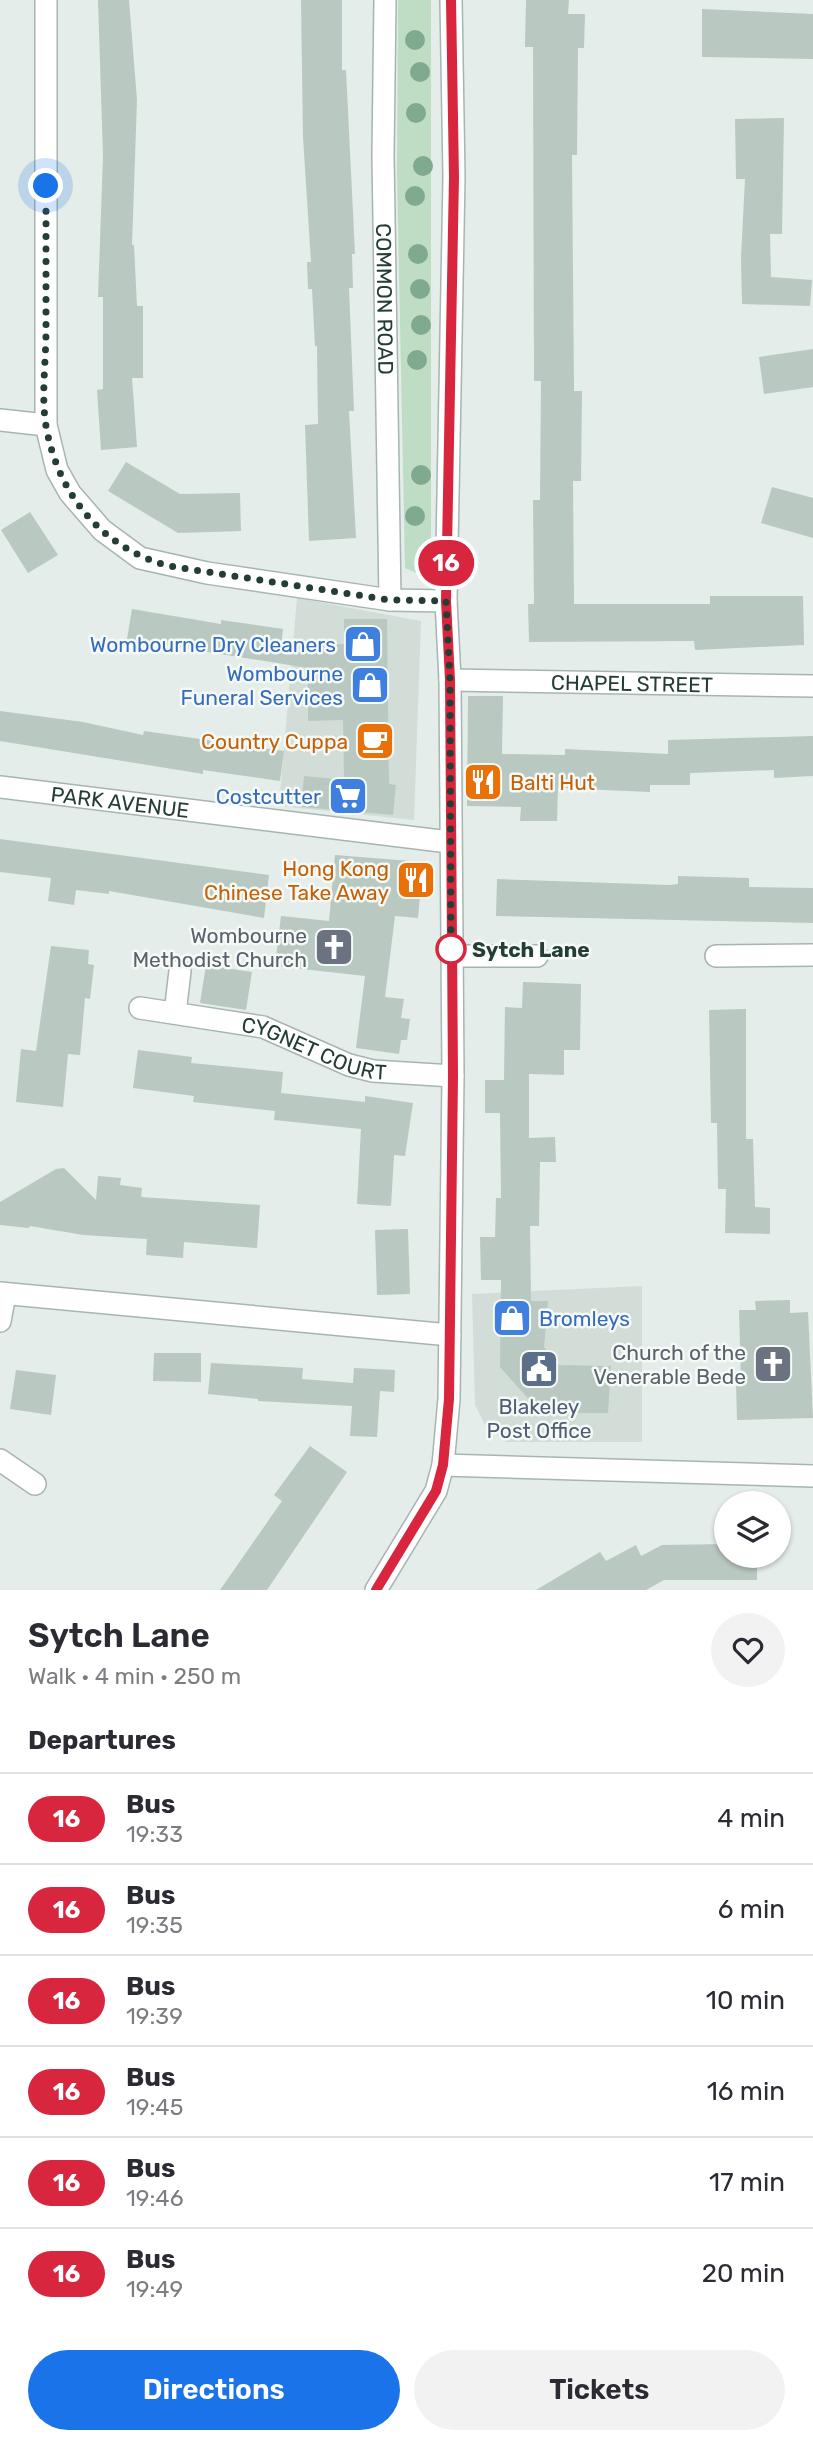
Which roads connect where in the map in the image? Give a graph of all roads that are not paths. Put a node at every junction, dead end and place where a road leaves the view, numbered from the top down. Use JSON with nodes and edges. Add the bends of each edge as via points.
{"nodes":[{"id":1,"x":46,"y":0,"type":"edge"},
{"id":2,"x":385,"y":0,"type":"edge"},
{"id":3,"x":451,"y":0,"type":"edge"},
{"id":4,"x":0,"y":420,"type":"edge"},
{"id":5,"x":46,"y":425,"type":"junction"},
{"id":6,"x":390,"y":600,"type":"junction"},
{"id":7,"x":446,"y":601,"type":"junction"},
{"id":8,"x":450,"y":680,"type":"junction"},
{"id":9,"x":813,"y":686,"type":"edge"},
{"id":10,"x":0,"y":787,"type":"edge"},
{"id":11,"x":449,"y":842,"type":"junction"},
{"id":12,"x":813,"y":955,"type":"edge"},
{"id":13,"x":451,"y":956,"type":"junction"},
{"id":14,"x":537,"y":956,"type":"dead end"},
{"id":15,"x":716,"y":956,"type":"dead end"},
{"id":16,"x":180,"y":971,"type":"dead end"},
{"id":17,"x":140,"y":1008,"type":"dead end"},
{"id":18,"x":175,"y":1013,"type":"junction"},
{"id":19,"x":453,"y":1076,"type":"junction"},
{"id":20,"x":2,"y":1294,"type":"edge"},
{"id":21,"x":0,"y":1321,"type":"edge"},
{"id":22,"x":450,"y":1335,"type":"junction"},
{"id":23,"x":0,"y":1460,"type":"edge"},
{"id":24,"x":443,"y":1465,"type":"junction"},
{"id":25,"x":813,"y":1476,"type":"edge"},
{"id":26,"x":35,"y":1484,"type":"dead end"},
{"id":27,"x":376,"y":1590,"type":"edge"}],
"edges":[{"from":1,"to":5,"type":"street"},
{"from":2,"to":6,"type":"street","name":"COMMON ROAD"},
{"from":3,"to":7,"type":"street","via":[[454,177]]},
{"from":4,"to":5,"type":"street"},
{"from":5,"to":6,"type":"street","via":[[57,470],[70,493],[102,530],[140,558],[194,571]]},
{"from":6,"to":7,"type":"street"},
{"from":7,"to":8,"type":"street"},
{"from":8,"to":9,"type":"street","name":"CHAPEL STREET"},
{"from":8,"to":11,"type":"street"},
{"from":10,"to":11,"type":"street","name":"PARK AVENUE"},
{"from":11,"to":13,"type":"street"},
{"from":12,"to":15,"type":"street"},
{"from":13,"to":14,"type":"street"},
{"from":13,"to":19,"type":"street"},
{"from":16,"to":18,"type":"street"},
{"from":17,"to":18,"type":"street","name":"CYGNET COURT"},
{"from":18,"to":19,"type":"street","name":"CYGNET COURT","via":[[263,1027],[361,1068]]},
{"from":19,"to":22,"type":"street"},
{"from":20,"to":21,"type":"street"},
{"from":20,"to":22,"type":"street"},
{"from":22,"to":24,"type":"street"},
{"from":23,"to":26,"type":"street"},
{"from":24,"to":25,"type":"street"},
{"from":24,"to":27,"type":"street","via":[[436,1491]]}]}
